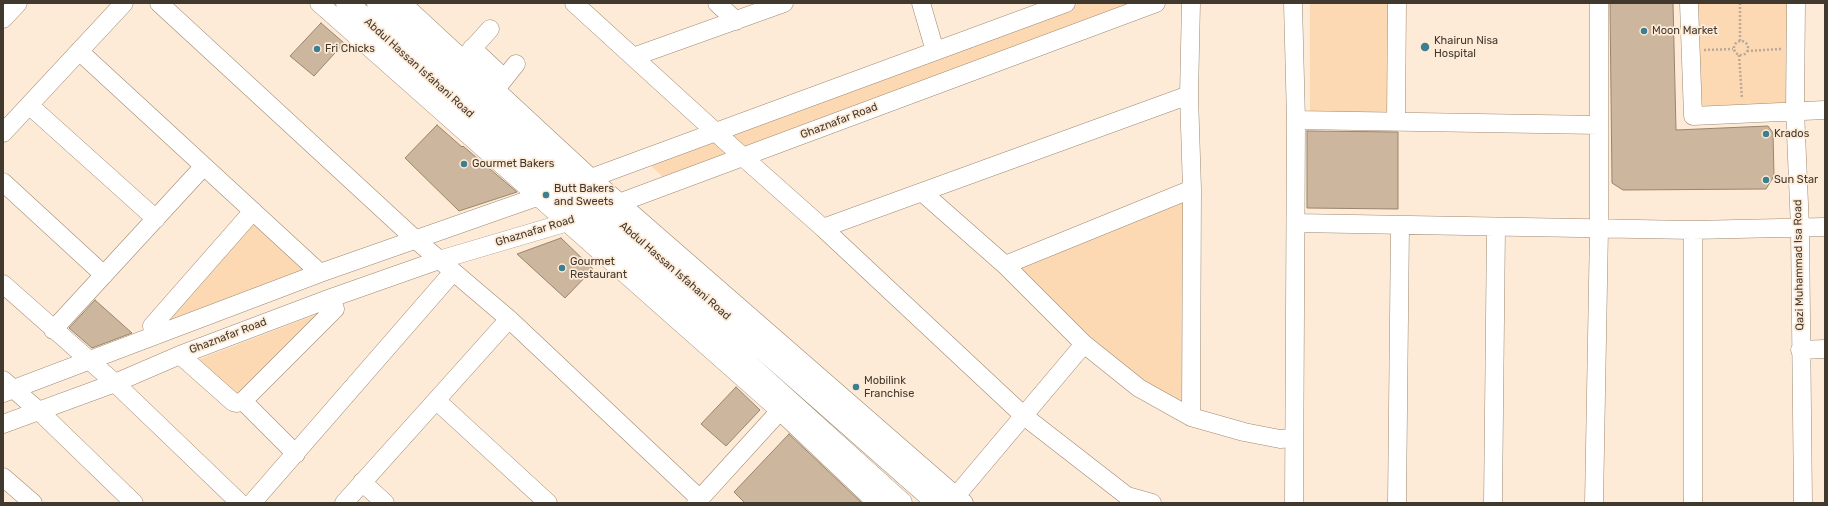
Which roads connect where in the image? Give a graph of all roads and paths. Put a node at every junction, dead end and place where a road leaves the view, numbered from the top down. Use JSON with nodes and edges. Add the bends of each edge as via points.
{"nodes":[{"id":1,"x":18,"y":3,"type":"edge"},
{"id":2,"x":124,"y":3,"type":"edge"},
{"id":3,"x":159,"y":3,"type":"edge"},
{"id":4,"x":319,"y":3,"type":"edge"},
{"id":5,"x":347,"y":3,"type":"edge"},
{"id":6,"x":378,"y":3,"type":"edge"},
{"id":7,"x":402,"y":3,"type":"edge"},
{"id":8,"x":574,"y":3,"type":"edge"},
{"id":9,"x":717,"y":3,"type":"edge"},
{"id":10,"x":784,"y":3,"type":"edge"},
{"id":11,"x":921,"y":3,"type":"edge"},
{"id":12,"x":1066,"y":3,"type":"edge"},
{"id":13,"x":1156,"y":3,"type":"edge"},
{"id":14,"x":1191,"y":3,"type":"edge"},
{"id":15,"x":1294,"y":3,"type":"edge"},
{"id":16,"x":1397,"y":3,"type":"edge"},
{"id":17,"x":1599,"y":3,"type":"edge"},
{"id":18,"x":1689,"y":3,"type":"edge"},
{"id":19,"x":1740,"y":3,"type":"edge"},
{"id":20,"x":1796,"y":3,"type":"edge"},
{"id":21,"x":3,"y":19,"type":"edge"},
{"id":22,"x":736,"y":20,"type":"junction"},
{"id":23,"x":490,"y":29,"type":"dead end"},
{"id":24,"x":1740,"y":41,"type":"junction"},
{"id":25,"x":1733,"y":49,"type":"junction"},
{"id":26,"x":1783,"y":49,"type":"dead end"},
{"id":27,"x":1703,"y":50,"type":"dead end"},
{"id":28,"x":79,"y":51,"type":"junction"},
{"id":29,"x":935,"y":51,"type":"junction"},
{"id":30,"x":1747,"y":51,"type":"junction"},
{"id":31,"x":1739,"y":55,"type":"junction"},
{"id":32,"x":633,"y":57,"type":"junction"},
{"id":33,"x":463,"y":59,"type":"junction"},
{"id":34,"x":516,"y":64,"type":"dead end"},
{"id":35,"x":495,"y":89,"type":"junction"},
{"id":36,"x":1189,"y":95,"type":"junction"},
{"id":37,"x":29,"y":105,"type":"junction"},
{"id":38,"x":1742,"y":106,"type":"dead end"},
{"id":39,"x":1795,"y":110,"type":"junction"},
{"id":40,"x":1825,"y":110,"type":"edge"},
{"id":41,"x":1296,"y":120,"type":"junction"},
{"id":42,"x":1396,"y":122,"type":"junction"},
{"id":43,"x":1599,"y":126,"type":"junction"},
{"id":44,"x":715,"y":132,"type":"junction"},
{"id":45,"x":3,"y":133,"type":"edge"},
{"id":46,"x":743,"y":158,"type":"junction"},
{"id":47,"x":204,"y":166,"type":"junction"},
{"id":48,"x":584,"y":181,"type":"junction"},
{"id":49,"x":3,"y":182,"type":"edge"},
{"id":50,"x":1192,"y":189,"type":"junction"},
{"id":51,"x":922,"y":192,"type":"junction"},
{"id":52,"x":547,"y":194,"type":"junction"},
{"id":53,"x":611,"y":205,"type":"junction"},
{"id":54,"x":253,"y":211,"type":"junction"},
{"id":55,"x":156,"y":219,"type":"junction"},
{"id":56,"x":575,"y":219,"type":"junction"},
{"id":57,"x":1296,"y":223,"type":"junction"},
{"id":58,"x":1400,"y":225,"type":"junction"},
{"id":59,"x":1496,"y":227,"type":"junction"},
{"id":60,"x":1825,"y":227,"type":"edge"},
{"id":61,"x":823,"y":228,"type":"junction"},
{"id":62,"x":1800,"y":228,"type":"junction"},
{"id":63,"x":1599,"y":229,"type":"junction"},
{"id":64,"x":1693,"y":230,"type":"junction"},
{"id":65,"x":416,"y":240,"type":"junction"},
{"id":66,"x":439,"y":260,"type":"junction"},
{"id":67,"x":1005,"y":265,"type":"junction"},
{"id":68,"x":453,"y":272,"type":"junction"},
{"id":69,"x":320,"y":273,"type":"junction"},
{"id":70,"x":104,"y":275,"type":"junction"},
{"id":71,"x":3,"y":284,"type":"edge"},
{"id":72,"x":331,"y":298,"type":"junction"},
{"id":73,"x":509,"y":319,"type":"junction"},
{"id":74,"x":53,"y":330,"type":"junction"},
{"id":75,"x":154,"y":336,"type":"junction"},
{"id":76,"x":1084,"y":344,"type":"junction"},
{"id":77,"x":1825,"y":349,"type":"edge"},
{"id":78,"x":1800,"y":350,"type":"junction"},
{"id":79,"x":180,"y":355,"type":"junction"},
{"id":80,"x":88,"y":360,"type":"junction"},
{"id":81,"x":115,"y":383,"type":"junction"},
{"id":82,"x":7,"y":388,"type":"edge"},
{"id":83,"x":243,"y":401,"type":"junction"},
{"id":84,"x":437,"y":401,"type":"junction"},
{"id":85,"x":784,"y":406,"type":"junction"},
{"id":86,"x":39,"y":411,"type":"junction"},
{"id":87,"x":1024,"y":416,"type":"junction"},
{"id":88,"x":1192,"y":417,"type":"junction"},
{"id":89,"x":3,"y":424,"type":"edge"},
{"id":90,"x":1293,"y":438,"type":"junction"},
{"id":91,"x":296,"y":454,"type":"junction"},
{"id":92,"x":3,"y":477,"type":"edge"},
{"id":93,"x":362,"y":482,"type":"junction"},
{"id":94,"x":698,"y":501,"type":"edge"},
{"id":95,"x":952,"y":501,"type":"edge"},
{"id":96,"x":130,"y":502,"type":"edge"},
{"id":97,"x":33,"y":503,"type":"edge"},
{"id":98,"x":240,"y":503,"type":"edge"},
{"id":99,"x":252,"y":503,"type":"edge"},
{"id":100,"x":344,"y":503,"type":"edge"},
{"id":101,"x":385,"y":503,"type":"edge"},
{"id":102,"x":548,"y":503,"type":"edge"},
{"id":103,"x":877,"y":503,"type":"edge"},
{"id":104,"x":901,"y":503,"type":"edge"},
{"id":105,"x":1152,"y":503,"type":"edge"},
{"id":106,"x":1294,"y":503,"type":"edge"},
{"id":107,"x":1397,"y":503,"type":"edge"},
{"id":108,"x":1493,"y":503,"type":"edge"},
{"id":109,"x":1594,"y":503,"type":"edge"},
{"id":110,"x":1693,"y":503,"type":"edge"},
{"id":111,"x":1803,"y":503,"type":"edge"}],
"edges":[{"from":1,"to":21,"type":"street"},
{"from":2,"to":28,"type":"street"},
{"from":3,"to":65,"type":"street"},
{"from":4,"to":52,"type":"street"},
{"from":5,"to":52,"type":"main road","name":"Abdul Hassan Isfahani Road"},
{"from":6,"to":33,"type":"main road","name":"Abdul Hassan Isfahani Road"},
{"from":7,"to":33,"type":"street"},
{"from":8,"to":32,"type":"street"},
{"from":9,"to":22,"type":"street"},
{"from":10,"to":22,"type":"street"},
{"from":11,"to":29,"type":"street"},
{"from":12,"to":29,"type":"street"},
{"from":13,"to":46,"type":"street","name":"Ghaznafar Road"},
{"from":14,"to":36,"type":"street"},
{"from":15,"to":41,"type":"street"},
{"from":16,"to":42,"type":"street"},
{"from":17,"to":43,"type":"street"},
{"from":18,"to":39,"type":"street","via":[[1693,116]]},
{"from":19,"to":24,"type":"path"},
{"from":20,"to":39,"type":"street","name":"Qazi Muhammad Isa Road"},
{"from":22,"to":32,"type":"street"},
{"from":23,"to":33,"type":"street"},
{"from":24,"to":25,"type":"path","via":[[1734,44]]},
{"from":24,"to":30,"type":"path","via":[[1746,44]]},
{"from":25,"to":27,"type":"path"},
{"from":25,"to":31,"type":"path"},
{"from":26,"to":30,"type":"path"},
{"from":28,"to":37,"type":"street"},
{"from":28,"to":47,"type":"street"},
{"from":29,"to":44,"type":"street"},
{"from":30,"to":31,"type":"path"},
{"from":31,"to":38,"type":"path"},
{"from":32,"to":44,"type":"street"},
{"from":33,"to":35,"type":"main road","name":"Abdul Hassan Isfahani Road"},
{"from":33,"to":35,"type":"street"},
{"from":34,"to":35,"type":"street"},
{"from":35,"to":48,"type":"main road","name":"Abdul Hassan Isfahani Road"},
{"from":36,"to":50,"type":"street"},
{"from":36,"to":51,"type":"street"},
{"from":37,"to":45,"type":"street"},
{"from":37,"to":55,"type":"street"},
{"from":39,"to":40,"type":"street"},
{"from":39,"to":62,"type":"street","name":"Qazi Muhammad Isa Road"},
{"from":41,"to":42,"type":"street"},
{"from":41,"to":57,"type":"street"},
{"from":42,"to":43,"type":"street"},
{"from":43,"to":63,"type":"street"},
{"from":44,"to":46,"type":"street"},
{"from":44,"to":48,"type":"street"},
{"from":46,"to":53,"type":"street","name":"Ghaznafar Road"},
{"from":46,"to":61,"type":"street"},
{"from":47,"to":54,"type":"street"},
{"from":47,"to":55,"type":"street"},
{"from":48,"to":52,"type":"street"},
{"from":48,"to":53,"type":"main road","name":"Abdul Hassan Isfahani Road"},
{"from":49,"to":70,"type":"street"},
{"from":50,"to":67,"type":"street"},
{"from":50,"to":88,"type":"street"},
{"from":51,"to":61,"type":"street"},
{"from":51,"to":67,"type":"street"},
{"from":52,"to":56,"type":"main road","name":"Abdul Hassan Isfahani Road"},
{"from":52,"to":65,"type":"street"},
{"from":53,"to":56,"type":"street","name":"Ghaznafar Road"},
{"from":53,"to":95,"type":"main road","name":"Abdul Hassan Isfahani Road"},
{"from":54,"to":69,"type":"street"},
{"from":54,"to":75,"type":"street","via":[[152,326]]},
{"from":55,"to":70,"type":"street"},
{"from":56,"to":66,"type":"street","name":"Ghaznafar Road"},
{"from":56,"to":85,"type":"main road","name":"Abdul Hassan Isfahani Road"},
{"from":57,"to":58,"type":"street"},
{"from":57,"to":90,"type":"street"},
{"from":58,"to":59,"type":"street"},
{"from":58,"to":107,"type":"street"},
{"from":59,"to":63,"type":"street"},
{"from":59,"to":108,"type":"street"},
{"from":60,"to":62,"type":"street"},
{"from":61,"to":87,"type":"street"},
{"from":62,"to":64,"type":"street"},
{"from":62,"to":78,"type":"street","name":"Qazi Muhammad Isa Road"},
{"from":63,"to":64,"type":"street"},
{"from":63,"to":109,"type":"street"},
{"from":64,"to":110,"type":"street"},
{"from":65,"to":66,"type":"street"},
{"from":65,"to":69,"type":"street"},
{"from":66,"to":68,"type":"street"},
{"from":66,"to":72,"type":"street","name":"Ghaznafar Road"},
{"from":67,"to":76,"type":"street"},
{"from":68,"to":73,"type":"street"},
{"from":68,"to":91,"type":"street"},
{"from":69,"to":75,"type":"street"},
{"from":70,"to":74,"type":"street"},
{"from":71,"to":74,"type":"street"},
{"from":72,"to":79,"type":"street","name":"Ghaznafar Road"},
{"from":72,"to":83,"type":"street","via":[[335,309]]},
{"from":73,"to":84,"type":"street"},
{"from":73,"to":94,"type":"street"},
{"from":74,"to":80,"type":"street"},
{"from":75,"to":80,"type":"street"},
{"from":76,"to":87,"type":"street"},
{"from":76,"to":88,"type":"street","via":[[1139,388]]},
{"from":77,"to":78,"type":"street"},
{"from":78,"to":111,"type":"street","name":"Qazi Muhammad Isa Road"},
{"from":79,"to":81,"type":"street","name":"Ghaznafar Road"},
{"from":79,"to":83,"type":"street","via":[[233,402]]},
{"from":80,"to":81,"type":"street"},
{"from":80,"to":82,"type":"street"},
{"from":81,"to":86,"type":"street","name":"Ghaznafar Road"},
{"from":81,"to":98,"type":"street"},
{"from":82,"to":86,"type":"street"},
{"from":83,"to":91,"type":"street"},
{"from":84,"to":93,"type":"street"},
{"from":84,"to":102,"type":"street"},
{"from":85,"to":94,"type":"street"},
{"from":85,"to":103,"type":"street"},
{"from":85,"to":104,"type":"main road","name":"Abdul Hassan Isfahani Road"},
{"from":86,"to":89,"type":"street","name":"Ghaznafar Road"},
{"from":86,"to":96,"type":"street"},
{"from":87,"to":95,"type":"street"},
{"from":87,"to":105,"type":"street","via":[[1127,496]]},
{"from":88,"to":90,"type":"street","via":[[1244,432],[1280,439]]},
{"from":90,"to":106,"type":"street"},
{"from":91,"to":99,"type":"street"},
{"from":92,"to":97,"type":"street"},
{"from":93,"to":100,"type":"street"},
{"from":93,"to":101,"type":"street"}]}
